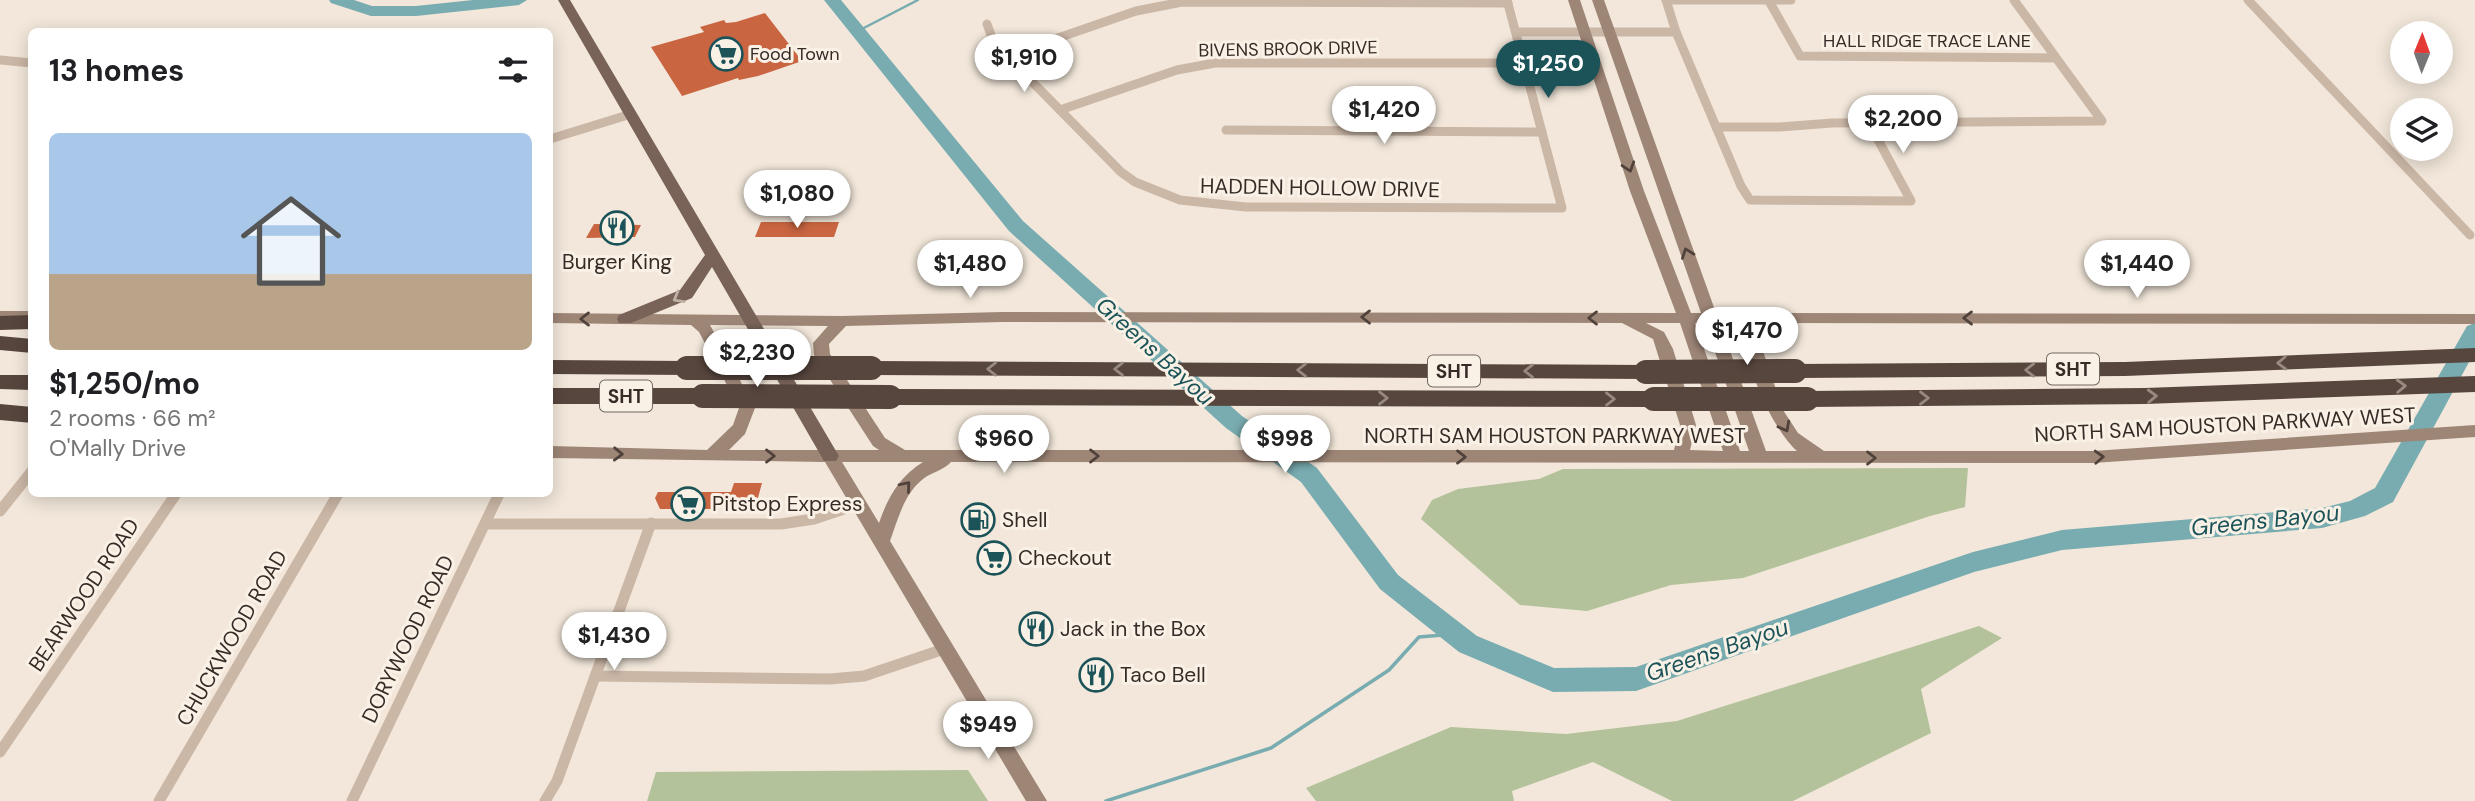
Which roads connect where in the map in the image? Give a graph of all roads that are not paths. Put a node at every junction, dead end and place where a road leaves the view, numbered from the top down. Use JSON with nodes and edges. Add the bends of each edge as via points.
{"nodes":[{"id":1,"x":564,"y":0,"type":"edge"},
{"id":2,"x":1133,"y":0,"type":"edge"},
{"id":3,"x":1574,"y":0,"type":"edge"},
{"id":4,"x":1598,"y":0,"type":"edge"},
{"id":5,"x":1666,"y":0,"type":"edge"},
{"id":6,"x":1791,"y":0,"type":"edge"},
{"id":7,"x":2014,"y":0,"type":"edge"},
{"id":8,"x":2248,"y":0,"type":"edge"},
{"id":9,"x":1507,"y":1,"type":"edge"},
{"id":10,"x":1769,"y":1,"type":"edge"},
{"id":11,"x":1141,"y":10,"type":"junction"},
{"id":12,"x":987,"y":24,"type":"dead end"},
{"id":13,"x":1516,"y":32,"type":"junction"},
{"id":14,"x":1585,"y":32,"type":"junction"},
{"id":15,"x":1609,"y":32,"type":"junction"},
{"id":16,"x":1676,"y":32,"type":"junction"},
{"id":17,"x":1006,"y":55,"type":"junction"},
{"id":18,"x":2054,"y":58,"type":"junction"},
{"id":19,"x":0,"y":60,"type":"edge"},
{"id":20,"x":28,"y":63,"type":"edge"},
{"id":21,"x":1523,"y":63,"type":"junction"},
{"id":22,"x":1060,"y":110,"type":"junction"},
{"id":23,"x":631,"y":114,"type":"junction"},
{"id":24,"x":1869,"y":123,"type":"junction"},
{"id":25,"x":1716,"y":127,"type":"junction"},
{"id":26,"x":1616,"y":129,"type":"junction"},
{"id":27,"x":1643,"y":129,"type":"junction"},
{"id":28,"x":1226,"y":130,"type":"dead end"},
{"id":29,"x":1542,"y":132,"type":"junction"},
{"id":30,"x":553,"y":138,"type":"edge"},
{"id":31,"x":2470,"y":235,"type":"dead end"},
{"id":32,"x":713,"y":254,"type":"junction"},
{"id":33,"x":0,"y":316,"type":"edge"},
{"id":34,"x":28,"y":316,"type":"edge"},
{"id":35,"x":1621,"y":317,"type":"junction"},
{"id":36,"x":1686,"y":317,"type":"junction"},
{"id":37,"x":1710,"y":317,"type":"junction"},
{"id":38,"x":1759,"y":317,"type":"junction"},
{"id":39,"x":553,"y":318,"type":"edge"},
{"id":40,"x":625,"y":319,"type":"junction"},
{"id":41,"x":2475,"y":319,"type":"edge"},
{"id":42,"x":694,"y":320,"type":"junction"},
{"id":43,"x":751,"y":320,"type":"junction"},
{"id":44,"x":842,"y":321,"type":"junction"},
{"id":45,"x":28,"y":322,"type":"edge"},
{"id":46,"x":0,"y":323,"type":"edge"},
{"id":47,"x":0,"y":344,"type":"edge"},
{"id":48,"x":28,"y":346,"type":"edge"},
{"id":49,"x":28,"y":352,"type":"edge"},
{"id":50,"x":0,"y":354,"type":"edge"},
{"id":51,"x":2475,"y":355,"type":"edge"},
{"id":52,"x":553,"y":367,"type":"edge"},
{"id":53,"x":0,"y":382,"type":"edge"},
{"id":54,"x":28,"y":383,"type":"edge"},
{"id":55,"x":2475,"y":384,"type":"edge"},
{"id":56,"x":553,"y":396,"type":"edge"},
{"id":57,"x":0,"y":412,"type":"edge"},
{"id":58,"x":28,"y":416,"type":"edge"},
{"id":59,"x":28,"y":417,"type":"edge"},
{"id":60,"x":0,"y":419,"type":"edge"},
{"id":61,"x":2475,"y":431,"type":"edge"},
{"id":62,"x":553,"y":452,"type":"edge"},
{"id":63,"x":710,"y":456,"type":"junction"},
{"id":64,"x":830,"y":456,"type":"junction"},
{"id":65,"x":905,"y":456,"type":"junction"},
{"id":66,"x":959,"y":456,"type":"junction"},
{"id":67,"x":1680,"y":458,"type":"junction"},
{"id":68,"x":1734,"y":458,"type":"junction"},
{"id":69,"x":1760,"y":458,"type":"junction"},
{"id":70,"x":1828,"y":458,"type":"junction"},
{"id":71,"x":28,"y":476,"type":"edge"},
{"id":72,"x":174,"y":497,"type":"edge"},
{"id":73,"x":336,"y":497,"type":"edge"},
{"id":74,"x":498,"y":497,"type":"edge"},
{"id":75,"x":859,"y":504,"type":"junction"},
{"id":76,"x":0,"y":510,"type":"edge"},
{"id":77,"x":651,"y":523,"type":"junction"},
{"id":78,"x":485,"y":524,"type":"junction"},
{"id":79,"x":881,"y":542,"type":"junction"},
{"id":80,"x":944,"y":649,"type":"junction"},
{"id":81,"x":595,"y":676,"type":"junction"},
{"id":82,"x":0,"y":752,"type":"edge"},
{"id":83,"x":159,"y":801,"type":"edge"},
{"id":84,"x":352,"y":801,"type":"edge"},
{"id":85,"x":545,"y":801,"type":"edge"},
{"id":86,"x":1037,"y":801,"type":"edge"}],
"edges":[{"from":1,"to":23,"type":"main road"},
{"from":2,"to":11,"type":"street"},
{"from":3,"to":14,"type":"main road"},
{"from":4,"to":15,"type":"main road"},
{"from":5,"to":10,"type":"street"},
{"from":5,"to":16,"type":"street"},
{"from":6,"to":10,"type":"street"},
{"from":7,"to":18,"type":"street"},
{"from":8,"to":31,"type":"street"},
{"from":9,"to":11,"type":"street","via":[[1211,1]]},
{"from":9,"to":13,"type":"street"},
{"from":10,"to":18,"type":"street","name":"HALL RIDGE TRACE LANE","via":[[1800,56]]},
{"from":11,"to":17,"type":"street"},
{"from":12,"to":17,"type":"street","name":"HADDEN HOLLOW DRIVE","via":[[989,36]]},
{"from":13,"to":14,"type":"street"},
{"from":13,"to":21,"type":"street"},
{"from":14,"to":15,"type":"street"},
{"from":14,"to":26,"type":"main road"},
{"from":15,"to":16,"type":"street"},
{"from":15,"to":27,"type":"main road"},
{"from":16,"to":25,"type":"street"},
{"from":17,"to":22,"type":"street","name":"HADDEN HOLLOW DRIVE"},
{"from":18,"to":24,"type":"street","via":[[2102,121]]},
{"from":19,"to":20,"type":"street"},
{"from":21,"to":22,"type":"street","name":"BIVENS BROOK DRIVE","via":[[1215,63],[1167,73]]},
{"from":21,"to":29,"type":"street"},
{"from":22,"to":29,"type":"street","name":"HADDEN HOLLOW DRIVE","via":[[1143,188],[1202,205],[1562,208]]},
{"from":23,"to":30,"type":"street"},
{"from":23,"to":32,"type":"main road"},
{"from":24,"to":25,"type":"street"},
{"from":24,"to":25,"type":"street","via":[[1911,201],[1750,200]]},
{"from":26,"to":27,"type":"main road"},
{"from":26,"to":36,"type":"main road","one_way":true},
{"from":37,"to":27,"type":"main road","one_way":true},
{"from":28,"to":29,"type":"street"},
{"from":32,"to":40,"type":"main road","one_way":true,"via":[[686,294]]},
{"from":32,"to":43,"type":"main road"},
{"from":33,"to":34,"type":"main road"},
{"from":35,"to":36,"type":"main road"},
{"from":35,"to":44,"type":"main road","one_way":true},
{"from":35,"to":67,"type":"main road","via":[[1659,336],[1665,349],[1688,425]]},
{"from":36,"to":37,"type":"main road"},
{"from":36,"to":68,"type":"main road"},
{"from":37,"to":38,"type":"main road"},
{"from":37,"to":69,"type":"main road"},
{"from":41,"to":38,"type":"main road","one_way":true},
{"from":38,"to":70,"type":"main road","one_way":true,"via":[[1752,335],[1754,348],[1783,427],[1807,451]]},
{"from":40,"to":39,"type":"main road","one_way":true},
{"from":40,"to":42,"type":"main road"},
{"from":42,"to":43,"type":"main road"},
{"from":42,"to":63,"type":"main road","via":[[705,329],[747,408],[746,421]]},
{"from":43,"to":44,"type":"main road"},
{"from":43,"to":64,"type":"main road"},
{"from":44,"to":65,"type":"main road","via":[[821,342],[822,355],[879,442]]},
{"from":45,"to":46,"type":"highway"},
{"from":47,"to":48,"type":"highway"},
{"from":49,"to":50,"type":"highway"},
{"from":51,"to":52,"type":"highway","number":"SHT","one_way":true,"bridge":true,"via":[[2125,369],[1646,372]]},
{"from":53,"to":54,"type":"highway"},
{"from":56,"to":55,"type":"highway","number":"SHT","one_way":true,"bridge":true,"via":[[1807,399],[2145,396]]},
{"from":57,"to":58,"type":"highway"},
{"from":59,"to":60,"type":"main road"},
{"from":70,"to":61,"type":"main road","name":"NORTH SAM HOUSTON PARKWAY WEST","one_way":true,"via":[[2093,457]]},
{"from":62,"to":63,"type":"main road","name":"NORTH SAM HOUSTON PARKWAY WEST","one_way":true},
{"from":63,"to":64,"type":"main road","name":"NORTH SAM HOUSTON PARKWAY WEST","one_way":true},
{"from":64,"to":65,"type":"main road","name":"NORTH SAM HOUSTON PARKWAY WEST"},
{"from":64,"to":75,"type":"main road"},
{"from":65,"to":66,"type":"main road","name":"NORTH SAM HOUSTON PARKWAY WEST"},
{"from":66,"to":67,"type":"main road","name":"NORTH SAM HOUSTON PARKWAY WEST","one_way":true},
{"from":79,"to":66,"type":"main road","one_way":true,"via":[[897,496],[909,480],[928,466]]},
{"from":67,"to":68,"type":"main road","name":"NORTH SAM HOUSTON PARKWAY WEST"},
{"from":68,"to":69,"type":"main road","name":"NORTH SAM HOUSTON PARKWAY WEST"},
{"from":69,"to":70,"type":"main road","name":"NORTH SAM HOUSTON PARKWAY WEST"},
{"from":71,"to":76,"type":"street"},
{"from":72,"to":82,"type":"street","name":"BEARWOOD ROAD"},
{"from":73,"to":83,"type":"street","name":"CHUCKWOOD ROAD"},
{"from":74,"to":78,"type":"street","name":"DORYWOOD ROAD"},
{"from":75,"to":77,"type":"street","via":[[781,524]]},
{"from":75,"to":79,"type":"main road"},
{"from":77,"to":78,"type":"street"},
{"from":77,"to":81,"type":"street"},
{"from":78,"to":84,"type":"street","name":"DORYWOOD ROAD"},
{"from":79,"to":80,"type":"main road"},
{"from":80,"to":81,"type":"street","via":[[876,673],[830,679]]},
{"from":80,"to":86,"type":"main road"},
{"from":81,"to":85,"type":"street"}]}
